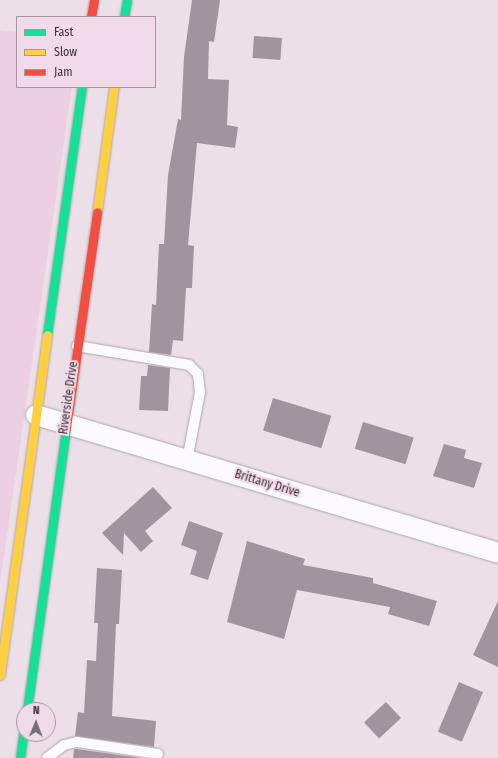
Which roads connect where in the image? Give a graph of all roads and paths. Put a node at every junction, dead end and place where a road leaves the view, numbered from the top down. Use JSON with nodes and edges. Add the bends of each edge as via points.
{"nodes":[{"id":1,"x":94,"y":0,"type":"edge"},
{"id":2,"x":127,"y":0,"type":"edge"},
{"id":3,"x":92,"y":16,"type":"edge"},
{"id":4,"x":124,"y":16,"type":"edge"},
{"id":5,"x":82,"y":88,"type":"edge"},
{"id":6,"x":114,"y":88,"type":"edge"},
{"id":7,"x":77,"y":346,"type":"junction"},
{"id":8,"x":36,"y":415,"type":"junction"},
{"id":9,"x":66,"y":425,"type":"junction"},
{"id":10,"x":187,"y":461,"type":"junction"},
{"id":11,"x":498,"y":553,"type":"edge"},
{"id":12,"x":0,"y":675,"type":"edge"},
{"id":13,"x":28,"y":702,"type":"edge"},
{"id":14,"x":22,"y":742,"type":"edge"},
{"id":15,"x":158,"y":754,"type":"dead end"},
{"id":16,"x":20,"y":758,"type":"edge"},
{"id":17,"x":47,"y":758,"type":"edge"}],
"edges":[{"from":1,"to":3,"type":"street"},
{"from":2,"to":4,"type":"street"},
{"from":5,"to":8,"type":"street"},
{"from":6,"to":7,"type":"street","name":"Riverside Drive"},
{"from":7,"to":9,"type":"street","name":"Riverside Drive"},
{"from":7,"to":10,"type":"lane","via":[[189,365],[198,374],[200,392]]},
{"from":8,"to":9,"type":"street","name":"Brittany Drive"},
{"from":8,"to":12,"type":"street"},
{"from":9,"to":10,"type":"street","name":"Brittany Drive"},
{"from":9,"to":13,"type":"street","name":"Riverside Drive"},
{"from":10,"to":11,"type":"street","name":"Brittany Drive"},
{"from":14,"to":16,"type":"street"},
{"from":15,"to":17,"type":"lane","via":[[77,742],[64,745]]}]}
